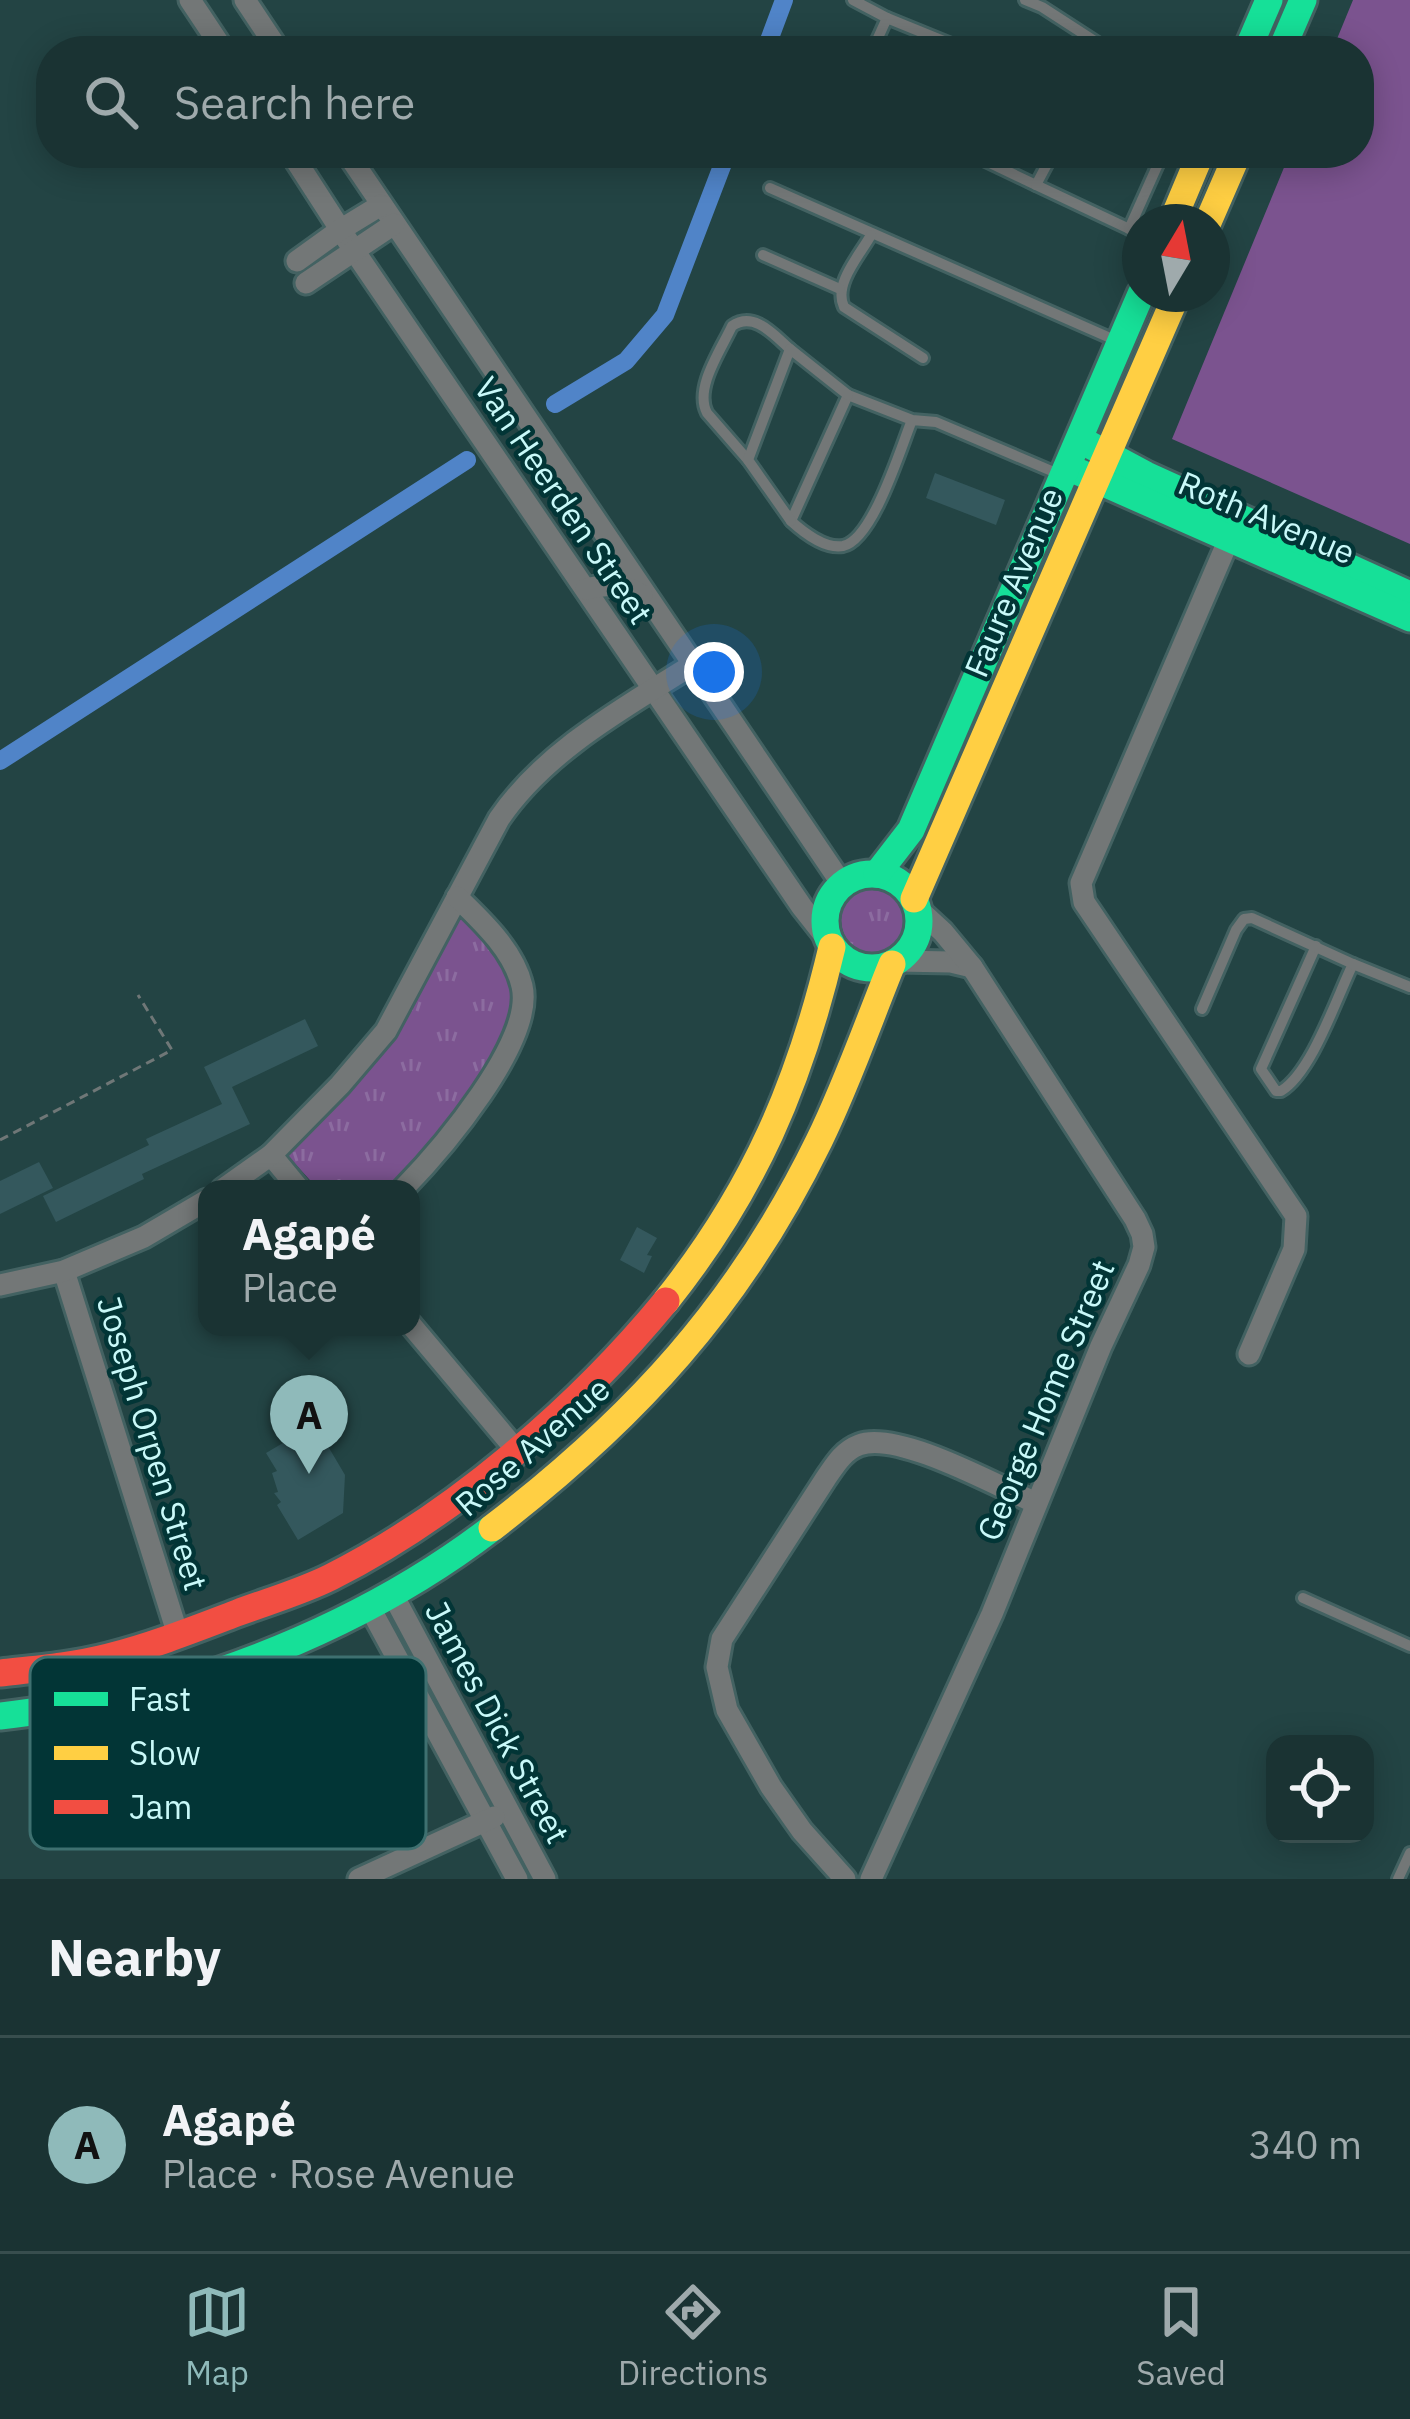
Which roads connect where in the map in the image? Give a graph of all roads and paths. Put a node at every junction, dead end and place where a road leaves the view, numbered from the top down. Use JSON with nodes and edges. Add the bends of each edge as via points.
{"nodes":[{"id":1,"x":190,"y":0,"type":"edge"},
{"id":2,"x":244,"y":0,"type":"edge"},
{"id":3,"x":853,"y":0,"type":"edge"},
{"id":4,"x":1025,"y":0,"type":"edge"},
{"id":5,"x":1269,"y":0,"type":"edge"},
{"id":6,"x":1304,"y":0,"type":"edge"},
{"id":7,"x":887,"y":18,"type":"junction"},
{"id":8,"x":214,"y":36,"type":"edge"},
{"id":9,"x":269,"y":36,"type":"edge"},
{"id":10,"x":879,"y":36,"type":"edge"},
{"id":11,"x":931,"y":36,"type":"edge"},
{"id":12,"x":1087,"y":36,"type":"edge"},
{"id":13,"x":1253,"y":36,"type":"edge"},
{"id":14,"x":1288,"y":36,"type":"edge"},
{"id":15,"x":300,"y":168,"type":"edge"},
{"id":16,"x":356,"y":168,"type":"edge"},
{"id":17,"x":1001,"y":168,"type":"edge"},
{"id":18,"x":1045,"y":168,"type":"edge"},
{"id":19,"x":1158,"y":168,"type":"edge"},
{"id":20,"x":1195,"y":168,"type":"edge"},
{"id":21,"x":1231,"y":168,"type":"edge"},
{"id":22,"x":1036,"y":184,"type":"junction"},
{"id":23,"x":770,"y":188,"type":"dead end"},
{"id":24,"x":1145,"y":204,"type":"edge"},
{"id":25,"x":1180,"y":204,"type":"edge"},
{"id":26,"x":1216,"y":204,"type":"edge"},
{"id":27,"x":387,"y":214,"type":"junction"},
{"id":28,"x":1122,"y":225,"type":"edge"},
{"id":29,"x":872,"y":235,"type":"junction"},
{"id":30,"x":346,"y":240,"type":"junction"},
{"id":31,"x":763,"y":255,"type":"dead end"},
{"id":32,"x":302,"y":272,"type":"dead end"},
{"id":33,"x":840,"y":289,"type":"junction"},
{"id":34,"x":1133,"y":312,"type":"edge"},
{"id":35,"x":1169,"y":312,"type":"edge"},
{"id":36,"x":1120,"y":343,"type":"junction"},
{"id":37,"x":790,"y":349,"type":"junction"},
{"id":38,"x":923,"y":358,"type":"dead end"},
{"id":39,"x":848,"y":395,"type":"junction"},
{"id":40,"x":912,"y":420,"type":"junction"},
{"id":41,"x":1109,"y":454,"type":"junction"},
{"id":42,"x":748,"y":460,"type":"junction"},
{"id":43,"x":1070,"y":461,"type":"junction"},
{"id":44,"x":1096,"y":481,"type":"junction"},
{"id":45,"x":791,"y":521,"type":"junction"},
{"id":46,"x":1229,"y":539,"type":"junction"},
{"id":47,"x":586,"y":589,"type":"junction"},
{"id":48,"x":1410,"y":596,"type":"edge"},
{"id":49,"x":646,"y":597,"type":"junction"},
{"id":50,"x":1410,"y":618,"type":"edge"},
{"id":51,"x":692,"y":665,"type":"junction"},
{"id":52,"x":980,"y":665,"type":"junction"},
{"id":53,"x":1012,"y":671,"type":"junction"},
{"id":54,"x":653,"y":690,"type":"junction"},
{"id":55,"x":877,"y":874,"type":"junction"},
{"id":56,"x":842,"y":884,"type":"junction"},
{"id":57,"x":457,"y":897,"type":"junction"},
{"id":58,"x":916,"y":904,"type":"junction"},
{"id":59,"x":830,"y":944,"type":"junction"},
{"id":60,"x":1316,"y":946,"type":"junction"},
{"id":61,"x":895,"y":963,"type":"junction"},
{"id":62,"x":1353,"y":964,"type":"junction"},
{"id":63,"x":972,"y":967,"type":"junction"},
{"id":64,"x":1410,"y":986,"type":"edge"},
{"id":65,"x":138,"y":995,"type":"dead end"},
{"id":66,"x":1202,"y":1009,"type":"dead end"},
{"id":67,"x":0,"y":1140,"type":"edge"},
{"id":68,"x":271,"y":1155,"type":"junction"},
{"id":69,"x":236,"y":1180,"type":"edge"},
{"id":70,"x":291,"y":1180,"type":"edge"},
{"id":71,"x":411,"y":1180,"type":"edge"},
{"id":72,"x":198,"y":1205,"type":"edge"},
{"id":73,"x":64,"y":1270,"type":"junction"},
{"id":74,"x":0,"y":1285,"type":"edge"},
{"id":75,"x":419,"y":1336,"type":"edge"},
{"id":76,"x":1249,"y":1354,"type":"dead end"},
{"id":77,"x":542,"y":1430,"type":"junction"},
{"id":78,"x":506,"y":1460,"type":"junction"},
{"id":79,"x":569,"y":1468,"type":"junction"},
{"id":80,"x":1036,"y":1503,"type":"junction"},
{"id":81,"x":524,"y":1507,"type":"junction"},
{"id":82,"x":392,"y":1540,"type":"junction"},
{"id":83,"x":421,"y":1580,"type":"junction"},
{"id":84,"x":317,"y":1583,"type":"junction"},
{"id":85,"x":1304,"y":1598,"type":"dead end"},
{"id":86,"x":382,"y":1601,"type":"junction"},
{"id":87,"x":340,"y":1624,"type":"junction"},
{"id":88,"x":191,"y":1631,"type":"junction"},
{"id":89,"x":149,"y":1645,"type":"junction"},
{"id":90,"x":1410,"y":1646,"type":"edge"},
{"id":91,"x":106,"y":1657,"type":"edge"},
{"id":92,"x":153,"y":1657,"type":"edge"},
{"id":93,"x":212,"y":1657,"type":"edge"},
{"id":94,"x":256,"y":1657,"type":"edge"},
{"id":95,"x":408,"y":1657,"type":"edge"},
{"id":96,"x":415,"y":1657,"type":"edge"},
{"id":97,"x":30,"y":1668,"type":"edge"},
{"id":98,"x":0,"y":1673,"type":"edge"},
{"id":99,"x":426,"y":1675,"type":"edge"},
{"id":100,"x":426,"y":1696,"type":"edge"},
{"id":101,"x":30,"y":1714,"type":"edge"},
{"id":102,"x":0,"y":1716,"type":"edge"},
{"id":103,"x":508,"y":1812,"type":"junction"},
{"id":104,"x":484,"y":1821,"type":"junction"},
{"id":105,"x":426,"y":1848,"type":"edge"},
{"id":106,"x":423,"y":1849,"type":"edge"},
{"id":107,"x":1410,"y":1853,"type":"edge"},
{"id":108,"x":358,"y":1879,"type":"edge"},
{"id":109,"x":518,"y":1879,"type":"edge"},
{"id":110,"x":545,"y":1879,"type":"edge"},
{"id":111,"x":845,"y":1879,"type":"edge"},
{"id":112,"x":871,"y":1879,"type":"edge"},
{"id":113,"x":1398,"y":1879,"type":"edge"}],
"edges":[{"from":1,"to":8,"type":"street"},
{"from":2,"to":9,"type":"street"},
{"from":3,"to":7,"type":"lane"},
{"from":4,"to":12,"type":"lane"},
{"from":5,"to":13,"type":"street"},
{"from":6,"to":14,"type":"street"},
{"from":7,"to":10,"type":"lane"},
{"from":7,"to":11,"type":"lane"},
{"from":15,"to":30,"type":"street","name":"Van Heerden Street"},
{"from":16,"to":27,"type":"street","name":"Van Heerden Street"},
{"from":17,"to":22,"type":"lane"},
{"from":18,"to":22,"type":"lane"},
{"from":19,"to":24,"type":"lane"},
{"from":20,"to":25,"type":"street"},
{"from":21,"to":26,"type":"street"},
{"from":22,"to":28,"type":"lane"},
{"from":23,"to":29,"type":"lane"},
{"from":27,"to":30,"type":"street"},
{"from":27,"to":49,"type":"street","name":"Van Heerden Street"},
{"from":29,"to":33,"type":"lane"},
{"from":29,"to":36,"type":"lane"},
{"from":30,"to":32,"type":"street"},
{"from":30,"to":47,"type":"street","name":"Van Heerden Street"},
{"from":31,"to":33,"type":"lane"},
{"from":33,"to":38,"type":"lane","via":[[844,307]]},
{"from":34,"to":36,"type":"street","name":"Faure Avenue"},
{"from":35,"to":41,"type":"street","name":"Faure Avenue"},
{"from":36,"to":43,"type":"street","name":"Faure Avenue"},
{"from":37,"to":39,"type":"lane"},
{"from":37,"to":42,"type":"lane"},
{"from":37,"to":42,"type":"lane","via":[[752,320],[737,322],[703,392],[707,413]]},
{"from":39,"to":40,"type":"lane"},
{"from":39,"to":45,"type":"lane"},
{"from":40,"to":43,"type":"lane"},
{"from":40,"to":45,"type":"lane","via":[[878,508],[852,542],[832,545]]},
{"from":41,"to":43,"type":"street","name":"Roth Avenue"},
{"from":41,"to":44,"type":"street","name":"Faure Avenue"},
{"from":41,"to":48,"type":"street","name":"Roth Avenue"},
{"from":42,"to":45,"type":"lane"},
{"from":43,"to":44,"type":"street","name":"Roth Avenue"},
{"from":43,"to":52,"type":"street","name":"Faure Avenue"},
{"from":44,"to":46,"type":"street","name":"Roth Avenue"},
{"from":44,"to":53,"type":"street","name":"Faure Avenue"},
{"from":46,"to":50,"type":"street","name":"Roth Avenue"},
{"from":46,"to":76,"type":"street","via":[[1081,883],[1084,902],[1296,1216],[1294,1249]]},
{"from":47,"to":49,"type":"street","via":[[629,586]]},
{"from":47,"to":54,"type":"street","name":"Van Heerden Street"},
{"from":49,"to":51,"type":"street","name":"Van Heerden Street"},
{"from":51,"to":54,"type":"street"},
{"from":51,"to":56,"type":"street","name":"Van Heerden Street"},
{"from":52,"to":53,"type":"street"},
{"from":52,"to":55,"type":"street","name":"Faure Avenue","via":[[911,830]]},
{"from":53,"to":58,"type":"street","name":"Faure Avenue"},
{"from":54,"to":57,"type":"street","via":[[514,796]]},
{"from":54,"to":59,"type":"street","name":"Van Heerden Street"},
{"from":55,"to":56,"type":"street"},
{"from":55,"to":58,"type":"street","via":[[902,885]]},
{"from":56,"to":59,"type":"street","via":[[827,904]]},
{"from":57,"to":68,"type":"street","via":[[386,1031]]},
{"from":57,"to":71,"type":"street","via":[[500,943],[524,1003],[475,1105]]},
{"from":58,"to":61,"type":"street","via":[[916,939]]},
{"from":58,"to":63,"type":"street","name":"George Home Street"},
{"from":59,"to":61,"type":"street","via":[[852,965]]},
{"from":59,"to":77,"type":"street","name":"Rose Avenue","via":[[808,1042],[751,1176],[625,1350]]},
{"from":60,"to":62,"type":"lane"},
{"from":60,"to":62,"type":"lane","via":[[1262,1069],[1276,1090],[1289,1086],[1310,1057]]},
{"from":60,"to":66,"type":"lane","via":[[1244,919]]},
{"from":61,"to":63,"type":"street"},
{"from":61,"to":79,"type":"street","name":"Rose Avenue","via":[[819,1141],[744,1269],[650,1390]]},
{"from":62,"to":64,"type":"lane"},
{"from":63,"to":80,"type":"street","name":"George Home Street","via":[[1135,1219],[1144,1247]]},
{"from":65,"to":67,"type":"path","via":[[172,1051]]},
{"from":68,"to":69,"type":"street"},
{"from":68,"to":70,"type":"street"},
{"from":72,"to":73,"type":"street"},
{"from":73,"to":74,"type":"street"},
{"from":73,"to":88,"type":"street","name":"Joseph Orpen Street"},
{"from":75,"to":78,"type":"street"},
{"from":77,"to":78,"type":"street","name":"Rose Avenue"},
{"from":77,"to":79,"type":"street"},
{"from":78,"to":81,"type":"street"},
{"from":78,"to":82,"type":"street","name":"Rose Avenue"},
{"from":79,"to":81,"type":"street","name":"Rose Avenue"},
{"from":80,"to":111,"type":"street","via":[[895,1443],[853,1447],[722,1639],[717,1666],[727,1709],[802,1831]]},
{"from":80,"to":112,"type":"street","name":"George Home Street"},
{"from":81,"to":83,"type":"street","name":"Rose Avenue"},
{"from":82,"to":83,"type":"street"},
{"from":82,"to":84,"type":"street","name":"Rose Avenue"},
{"from":83,"to":86,"type":"street","name":"Rose Avenue"},
{"from":84,"to":87,"type":"street"},
{"from":84,"to":88,"type":"street","name":"Rose Avenue"},
{"from":85,"to":90,"type":"lane"},
{"from":86,"to":87,"type":"street","name":"Rose Avenue"},
{"from":86,"to":95,"type":"street","name":"James Dick Street"},
{"from":86,"to":96,"type":"street","name":"James Dick Street"},
{"from":87,"to":94,"type":"street","name":"Rose Avenue"},
{"from":88,"to":89,"type":"street","name":"Rose Avenue"},
{"from":88,"to":93,"type":"street"},
{"from":89,"to":91,"type":"street","name":"Rose Avenue"},
{"from":89,"to":92,"type":"street"},
{"from":97,"to":98,"type":"street","name":"Rose Avenue"},
{"from":99,"to":103,"type":"street","name":"James Dick Street"},
{"from":100,"to":104,"type":"street","name":"James Dick Street"},
{"from":101,"to":102,"type":"street","name":"Rose Avenue"},
{"from":103,"to":104,"type":"street"},
{"from":103,"to":110,"type":"street","name":"James Dick Street"},
{"from":104,"to":105,"type":"street"},
{"from":104,"to":109,"type":"street","name":"James Dick Street"},
{"from":106,"to":108,"type":"street"},
{"from":107,"to":113,"type":"lane"}]}
